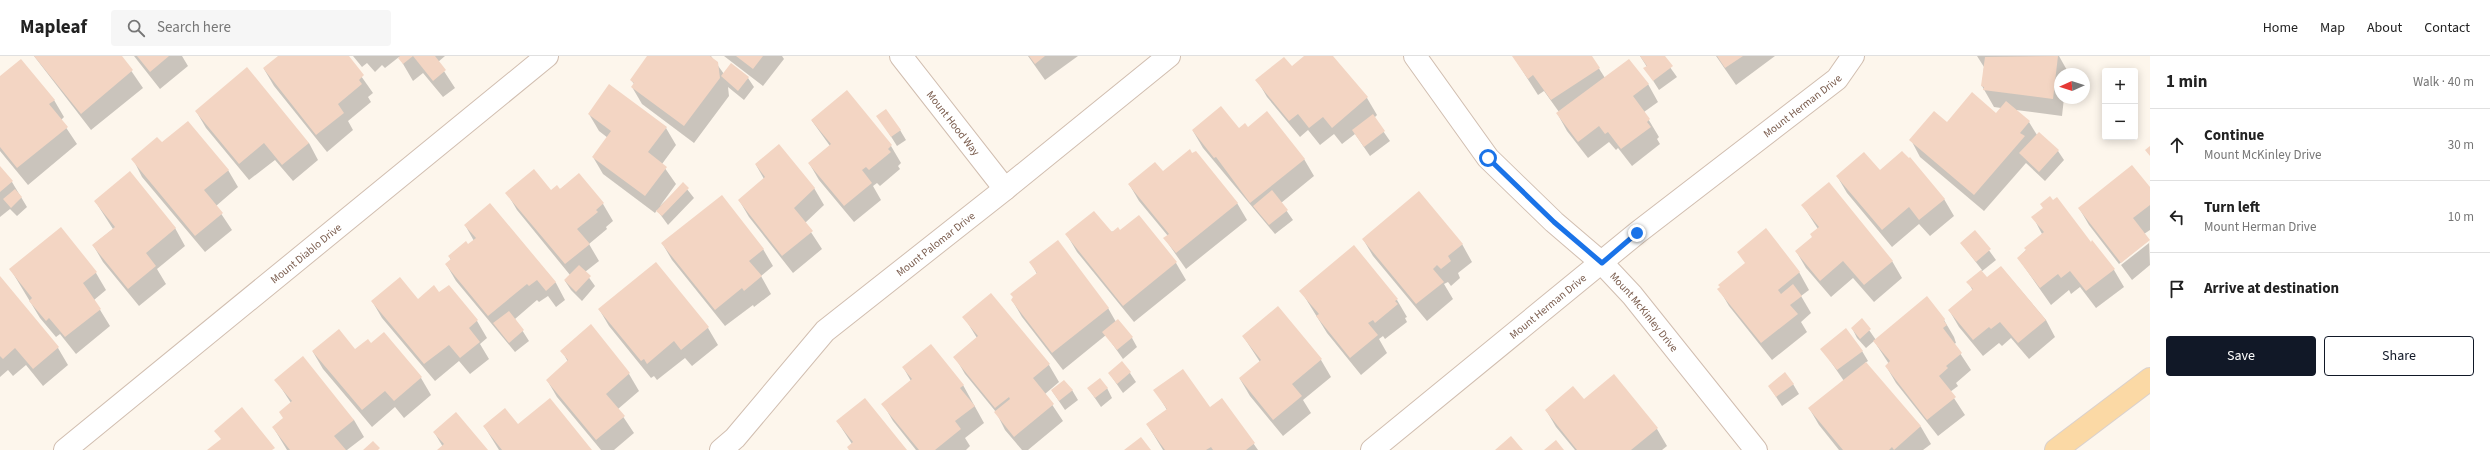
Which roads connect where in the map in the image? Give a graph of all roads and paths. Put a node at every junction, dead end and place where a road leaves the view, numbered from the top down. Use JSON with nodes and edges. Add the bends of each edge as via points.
{"nodes":[{"id":1,"x":547,"y":56,"type":"edge"},
{"id":2,"x":902,"y":56,"type":"edge"},
{"id":3,"x":1168,"y":56,"type":"edge"},
{"id":4,"x":1415,"y":56,"type":"edge"},
{"id":5,"x":1853,"y":56,"type":"edge"},
{"id":6,"x":1005,"y":189,"type":"junction"},
{"id":7,"x":1602,"y":263,"type":"junction"},
{"id":8,"x":2150,"y":379,"type":"edge"},
{"id":9,"x":65,"y":450,"type":"edge"},
{"id":10,"x":720,"y":450,"type":"edge"},
{"id":11,"x":1372,"y":450,"type":"edge"},
{"id":12,"x":1756,"y":450,"type":"edge"},
{"id":13,"x":2056,"y":450,"type":"edge"}],
"edges":[{"from":1,"to":9,"type":"street","name":"Mount Diablo Drive"},
{"from":2,"to":6,"type":"street","name":"Mount Hood Way"},
{"from":3,"to":6,"type":"street","name":"Mount Palomar Drive"},
{"from":4,"to":7,"type":"street","name":"Mount McKinley Drive","via":[[1488,158],[1554,222]]},
{"from":5,"to":7,"type":"street","name":"Mount Herman Drive","via":[[1837,79]]},
{"from":6,"to":10,"type":"street","name":"Mount Palomar Drive","via":[[824,331],[735,438]]},
{"from":7,"to":11,"type":"street","name":"Mount Herman Drive"},
{"from":7,"to":12,"type":"street","name":"Mount McKinley Drive","via":[[1632,296]]},
{"from":8,"to":13,"type":"main road"}]}
